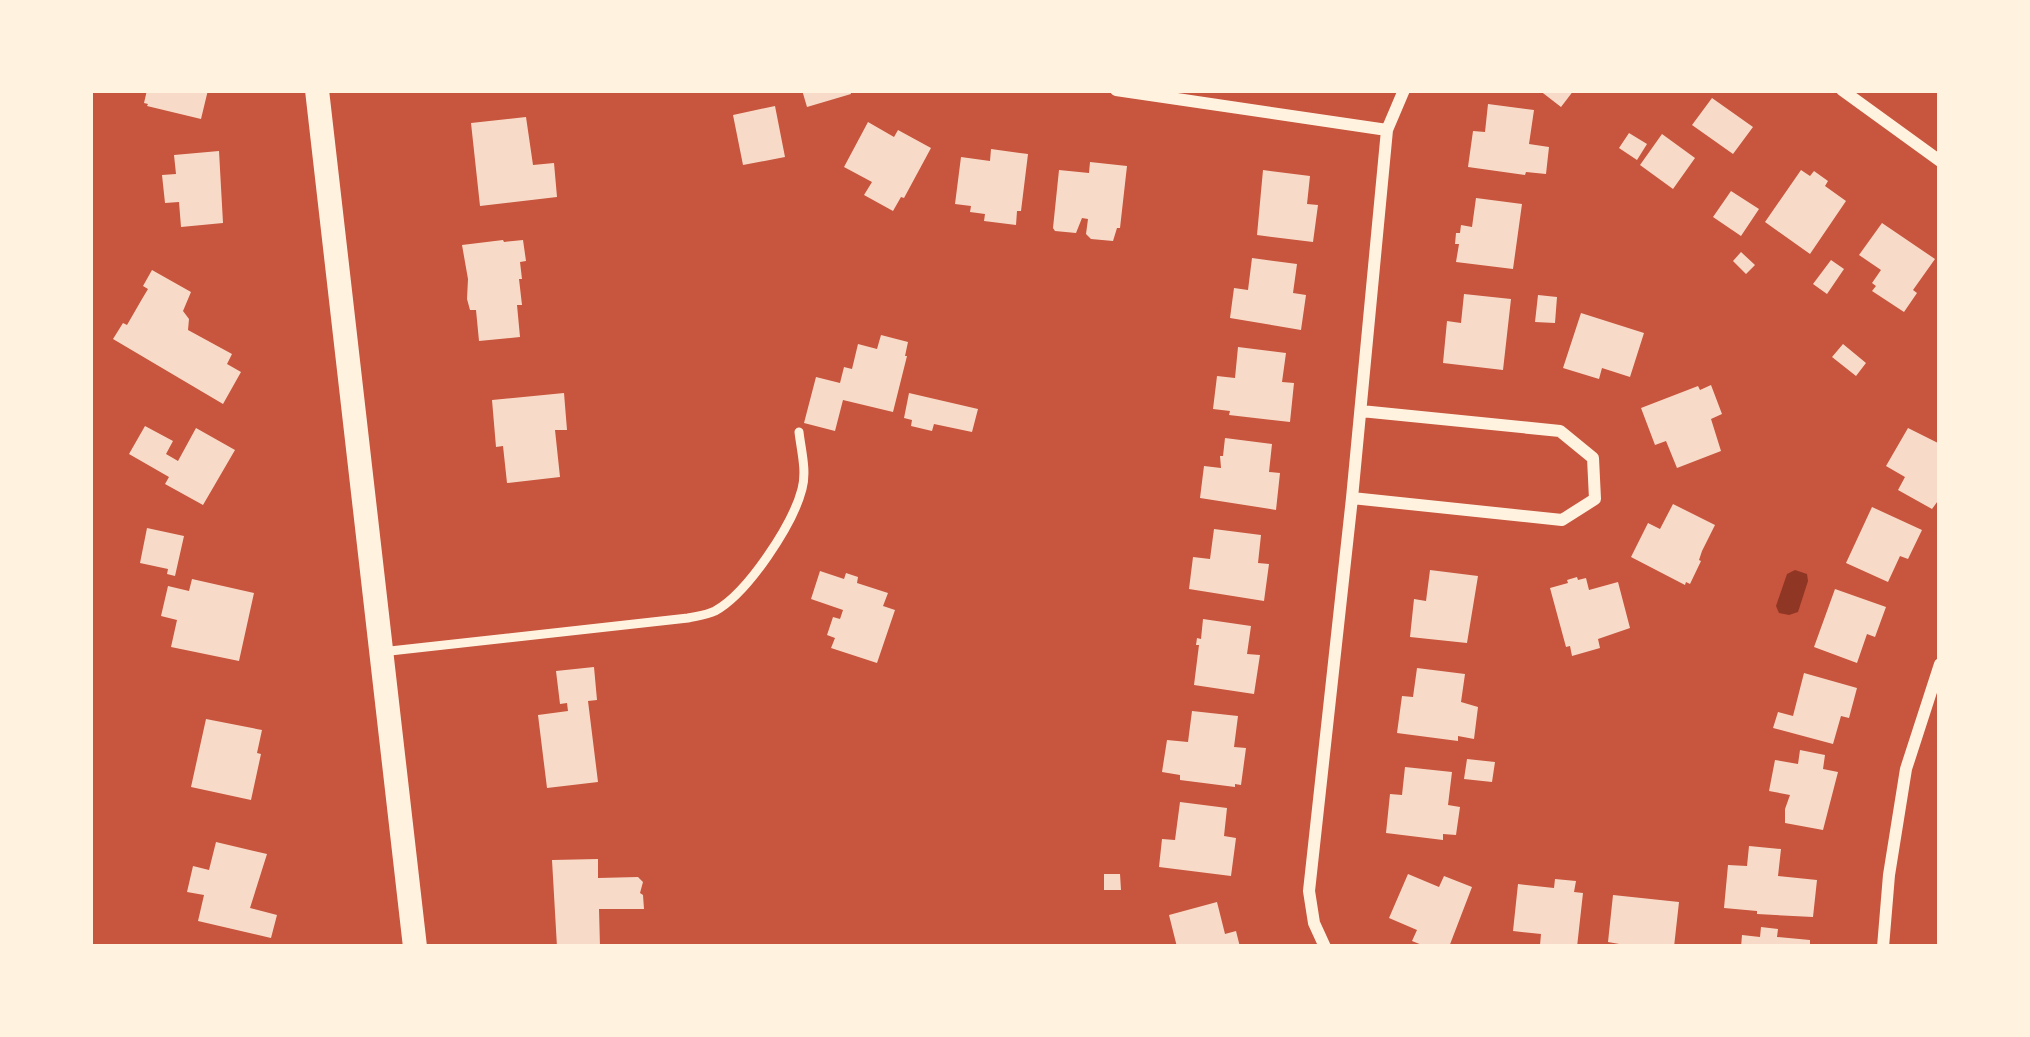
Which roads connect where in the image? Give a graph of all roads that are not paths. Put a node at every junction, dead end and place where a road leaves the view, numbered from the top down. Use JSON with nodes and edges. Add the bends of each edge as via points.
{"nodes":[{"id":1,"x":316,"y":90,"type":"edge"},
{"id":2,"x":1116,"y":90,"type":"edge"},
{"id":3,"x":1404,"y":90,"type":"edge"},
{"id":4,"x":1842,"y":90,"type":"edge"},
{"id":5,"x":1860,"y":95,"type":"edge"},
{"id":6,"x":1388,"y":130,"type":"junction"},
{"id":7,"x":1940,"y":161,"type":"edge"},
{"id":8,"x":1360,"y":411,"type":"junction"},
{"id":9,"x":799,"y":432,"type":"dead end"},
{"id":10,"x":1352,"y":498,"type":"junction"},
{"id":11,"x":381,"y":652,"type":"junction"},
{"id":12,"x":1940,"y":664,"type":"edge"},
{"id":13,"x":415,"y":947,"type":"edge"},
{"id":14,"x":1325,"y":947,"type":"edge"},
{"id":15,"x":1883,"y":947,"type":"edge"}],
"edges":[{"from":1,"to":11,"type":"main road"},
{"from":2,"to":6,"type":"street"},
{"from":3,"to":6,"type":"street"},
{"from":4,"to":5,"type":"street"},
{"from":5,"to":7,"type":"street"},
{"from":6,"to":8,"type":"street"},
{"from":8,"to":10,"type":"street"},
{"from":8,"to":10,"type":"street","via":[[1561,431],[1593,458],[1595,499],[1562,520]]},
{"from":9,"to":11,"type":"lane","via":[[803,485],[792,515],[764,560],[712,613]]},
{"from":10,"to":14,"type":"street","via":[[1309,891]]},
{"from":11,"to":13,"type":"main road"},
{"from":12,"to":15,"type":"street","via":[[1906,769]]}]}
